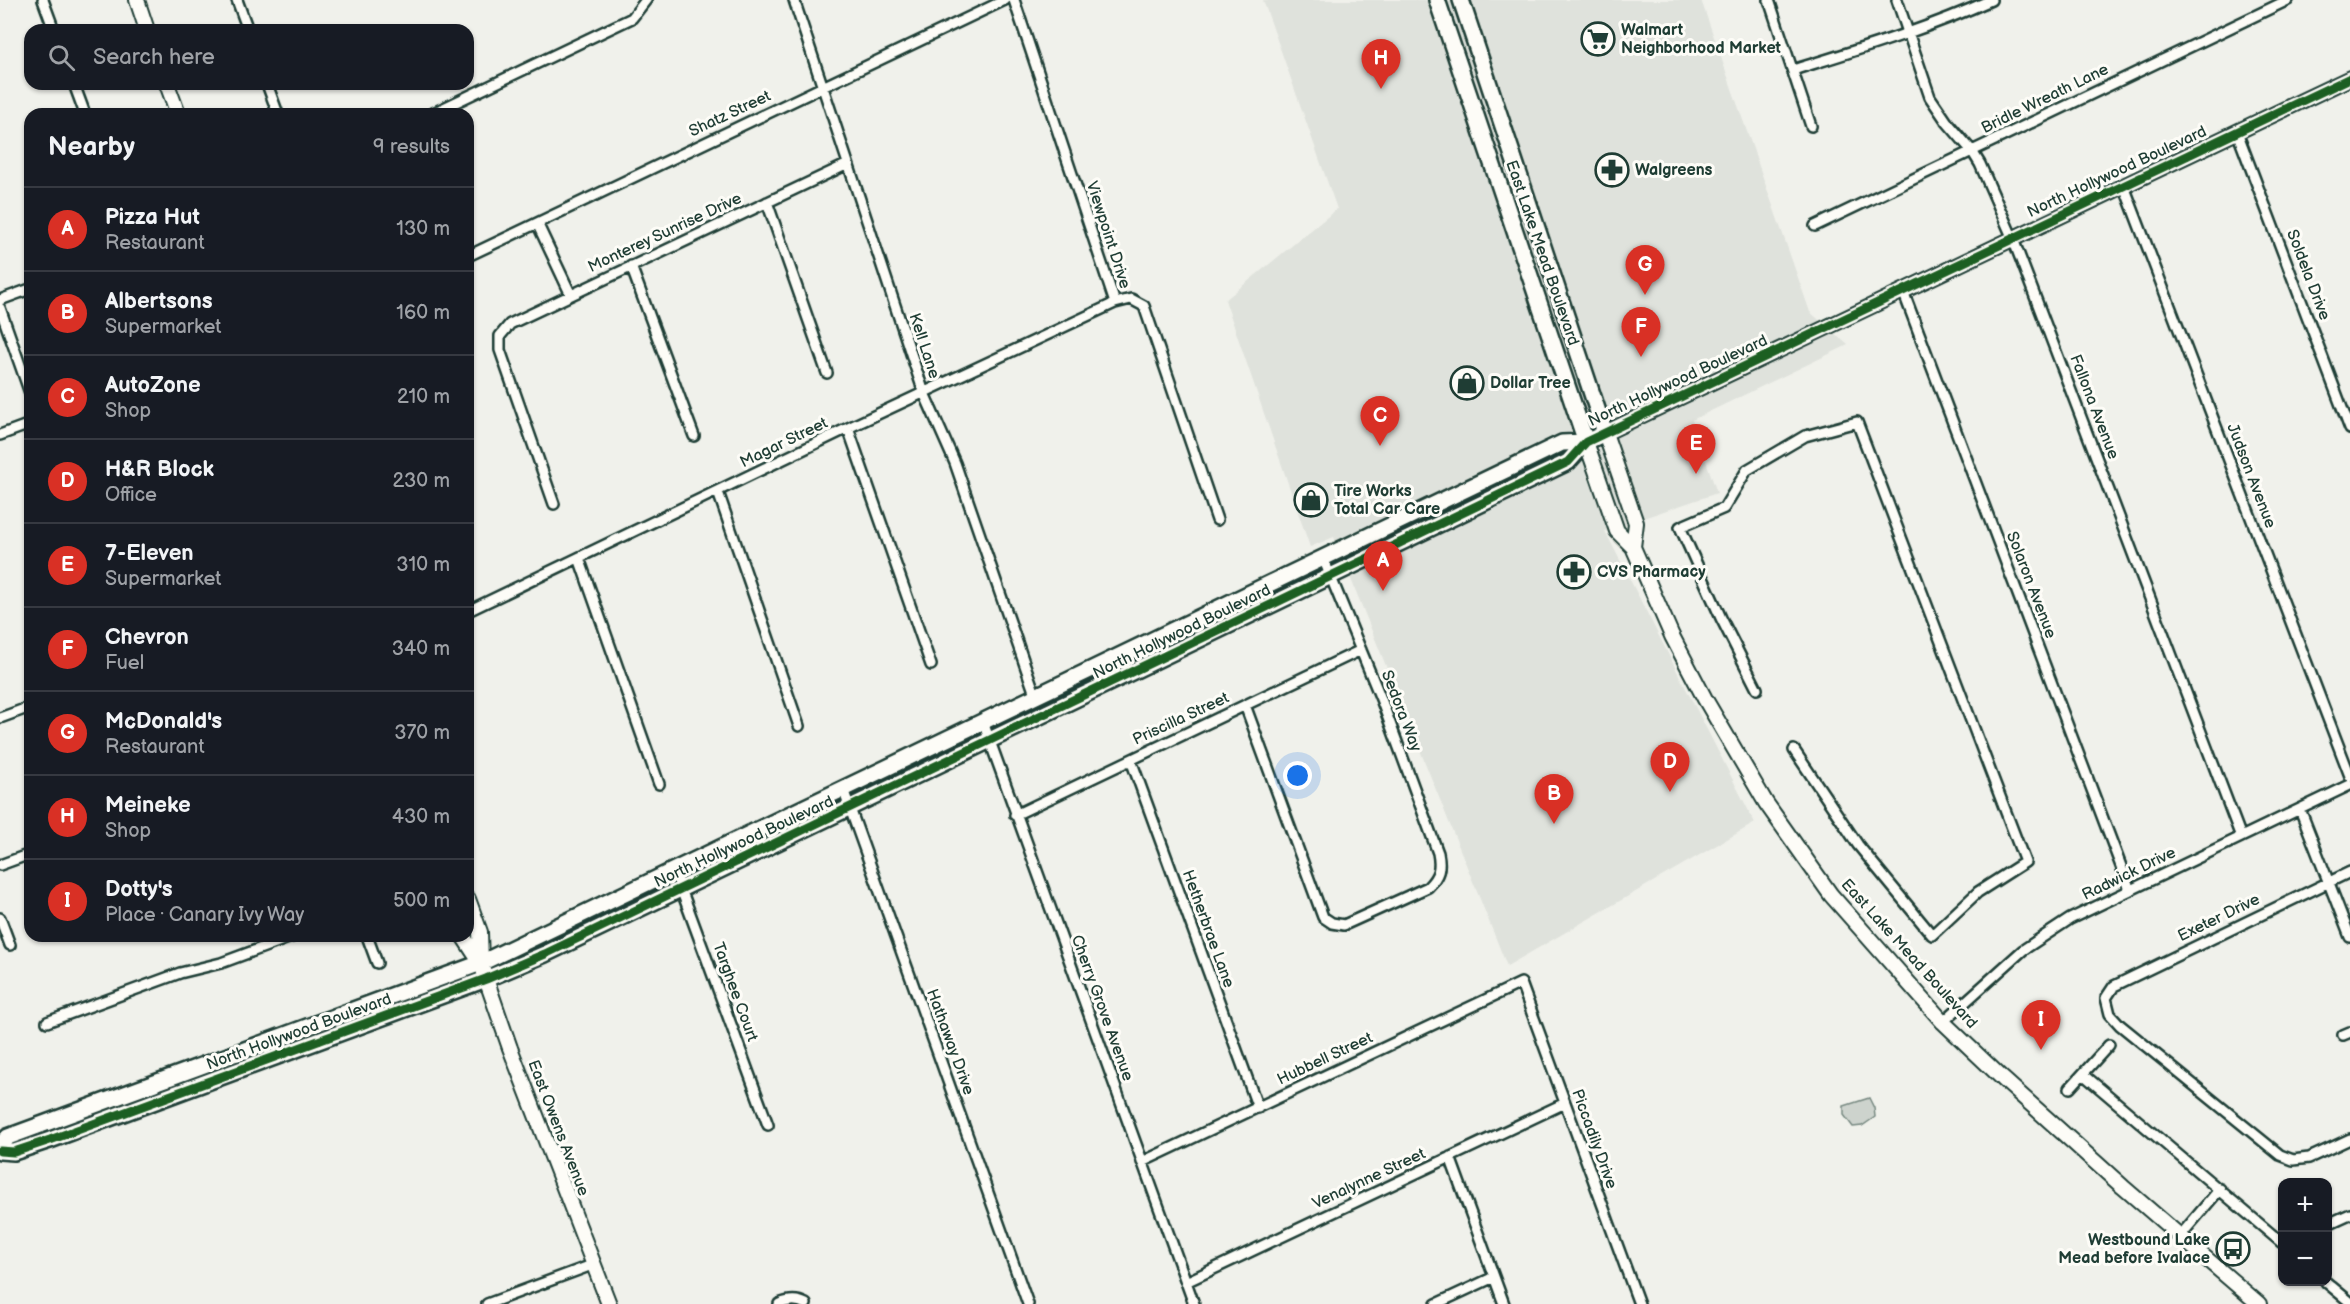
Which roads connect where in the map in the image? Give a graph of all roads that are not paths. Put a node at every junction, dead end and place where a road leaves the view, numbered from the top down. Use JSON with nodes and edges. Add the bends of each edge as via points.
{"nodes":[{"id":1,"x":44,"y":0,"type":"edge"},
{"id":2,"x":136,"y":0,"type":"edge"},
{"id":3,"x":237,"y":0,"type":"edge"},
{"id":4,"x":794,"y":0,"type":"edge"},
{"id":5,"x":1005,"y":0,"type":"edge"},
{"id":6,"x":1014,"y":0,"type":"edge"},
{"id":7,"x":1437,"y":0,"type":"edge"},
{"id":8,"x":1461,"y":0,"type":"edge"},
{"id":9,"x":1769,"y":0,"type":"edge"},
{"id":10,"x":1897,"y":0,"type":"edge"},
{"id":11,"x":1991,"y":0,"type":"edge"},
{"id":12,"x":2288,"y":0,"type":"edge"},
{"id":13,"x":646,"y":1,"type":"edge"},
{"id":14,"x":52,"y":24,"type":"edge"},
{"id":15,"x":145,"y":24,"type":"edge"},
{"id":16,"x":246,"y":24,"type":"edge"},
{"id":17,"x":1908,"y":34,"type":"junction"},
{"id":18,"x":1457,"y":59,"type":"junction"},
{"id":19,"x":1793,"y":70,"type":"junction"},
{"id":20,"x":2350,"y":79,"type":"edge"},
{"id":21,"x":824,"y":86,"type":"junction"},
{"id":22,"x":76,"y":90,"type":"edge"},
{"id":23,"x":169,"y":90,"type":"edge"},
{"id":24,"x":269,"y":90,"type":"edge"},
{"id":25,"x":1493,"y":97,"type":"junction"},
{"id":26,"x":83,"y":108,"type":"edge"},
{"id":27,"x":176,"y":108,"type":"edge"},
{"id":28,"x":276,"y":108,"type":"edge"},
{"id":29,"x":444,"y":108,"type":"edge"},
{"id":30,"x":1811,"y":126,"type":"dead end"},
{"id":31,"x":2237,"y":132,"type":"junction"},
{"id":32,"x":1972,"y":151,"type":"junction"},
{"id":33,"x":848,"y":164,"type":"junction"},
{"id":34,"x":1493,"y":166,"type":"junction"},
{"id":35,"x":2124,"y":186,"type":"junction"},
{"id":36,"x":767,"y":202,"type":"junction"},
{"id":37,"x":537,"y":223,"type":"junction"},
{"id":38,"x":1815,"y":226,"type":"dead end"},
{"id":39,"x":2013,"y":238,"type":"junction"},
{"id":40,"x":1543,"y":245,"type":"junction"},
{"id":41,"x":474,"y":253,"type":"edge"},
{"id":42,"x":631,"y":266,"type":"junction"},
{"id":43,"x":24,"y":291,"type":"edge"},
{"id":44,"x":1903,"y":291,"type":"junction"},
{"id":45,"x":571,"y":295,"type":"junction"},
{"id":46,"x":0,"y":300,"type":"edge"},
{"id":47,"x":1114,"y":303,"type":"junction"},
{"id":48,"x":0,"y":308,"type":"edge"},
{"id":49,"x":827,"y":373,"type":"dead end"},
{"id":50,"x":24,"y":376,"type":"edge"},
{"id":51,"x":924,"y":393,"type":"junction"},
{"id":52,"x":24,"y":426,"type":"edge"},
{"id":53,"x":848,"y":428,"type":"junction"},
{"id":54,"x":2350,"y":429,"type":"edge"},
{"id":55,"x":1605,"y":433,"type":"junction"},
{"id":56,"x":0,"y":435,"type":"edge"},
{"id":57,"x":694,"y":436,"type":"dead end"},
{"id":58,"x":1587,"y":442,"type":"junction"},
{"id":59,"x":717,"y":492,"type":"junction"},
{"id":60,"x":1438,"y":502,"type":"junction"},
{"id":61,"x":554,"y":504,"type":"dead end"},
{"id":62,"x":1217,"y":520,"type":"dead end"},
{"id":63,"x":1447,"y":520,"type":"junction"},
{"id":64,"x":1633,"y":547,"type":"junction"},
{"id":65,"x":579,"y":558,"type":"junction"},
{"id":66,"x":1323,"y":558,"type":"junction"},
{"id":67,"x":1330,"y":577,"type":"junction"},
{"id":68,"x":474,"y":608,"type":"edge"},
{"id":69,"x":1361,"y":650,"type":"junction"},
{"id":70,"x":931,"y":665,"type":"dead end"},
{"id":71,"x":1757,"y":689,"type":"dead end"},
{"id":72,"x":1036,"y":697,"type":"junction"},
{"id":73,"x":1245,"y":705,"type":"junction"},
{"id":74,"x":24,"y":709,"type":"edge"},
{"id":75,"x":0,"y":718,"type":"edge"},
{"id":76,"x":983,"y":722,"type":"junction"},
{"id":77,"x":799,"y":726,"type":"dead end"},
{"id":78,"x":989,"y":741,"type":"junction"},
{"id":79,"x":1794,"y":750,"type":"dead end"},
{"id":80,"x":1131,"y":760,"type":"junction"},
{"id":81,"x":2350,"y":776,"type":"edge"},
{"id":82,"x":659,"y":784,"type":"dead end"},
{"id":83,"x":2350,"y":785,"type":"edge"},
{"id":84,"x":843,"y":789,"type":"junction"},
{"id":85,"x":850,"y":808,"type":"junction"},
{"id":86,"x":2300,"y":809,"type":"junction"},
{"id":87,"x":1015,"y":815,"type":"junction"},
{"id":88,"x":2241,"y":837,"type":"junction"},
{"id":89,"x":24,"y":856,"type":"edge"},
{"id":90,"x":0,"y":865,"type":"edge"},
{"id":91,"x":674,"y":870,"type":"junction"},
{"id":92,"x":2350,"y":872,"type":"edge"},
{"id":93,"x":2329,"y":882,"type":"junction"},
{"id":94,"x":681,"y":888,"type":"junction"},
{"id":95,"x":2130,"y":890,"type":"junction"},
{"id":96,"x":474,"y":916,"type":"edge"},
{"id":97,"x":0,"y":918,"type":"edge"},
{"id":98,"x":2350,"y":937,"type":"edge"},
{"id":99,"x":278,"y":942,"type":"edge"},
{"id":100,"x":369,"y":942,"type":"edge"},
{"id":101,"x":467,"y":942,"type":"edge"},
{"id":102,"x":10,"y":945,"type":"dead end"},
{"id":103,"x":377,"y":963,"type":"dead end"},
{"id":104,"x":481,"y":963,"type":"junction"},
{"id":105,"x":486,"y":979,"type":"junction"},
{"id":106,"x":1521,"y":984,"type":"joint"},
{"id":107,"x":47,"y":1022,"type":"dead end"},
{"id":108,"x":1943,"y":1022,"type":"junction"},
{"id":109,"x":2109,"y":1046,"type":"dead end"},
{"id":110,"x":2083,"y":1074,"type":"junction"},
{"id":111,"x":2070,"y":1088,"type":"dead end"},
{"id":112,"x":1565,"y":1103,"type":"junction"},
{"id":113,"x":1258,"y":1108,"type":"junction"},
{"id":114,"x":768,"y":1125,"type":"dead end"},
{"id":115,"x":2350,"y":1139,"type":"edge"},
{"id":116,"x":0,"y":1146,"type":"edge"},
{"id":117,"x":0,"y":1150,"type":"edge"},
{"id":118,"x":1450,"y":1157,"type":"junction"},
{"id":119,"x":1142,"y":1162,"type":"junction"},
{"id":120,"x":2220,"y":1189,"type":"junction"},
{"id":121,"x":2350,"y":1214,"type":"edge"},
{"id":122,"x":2332,"y":1222,"type":"edge"},
{"id":123,"x":2180,"y":1236,"type":"junction"},
{"id":124,"x":2278,"y":1239,"type":"edge"},
{"id":125,"x":592,"y":1264,"type":"junction"},
{"id":126,"x":1494,"y":1277,"type":"junction"},
{"id":127,"x":1186,"y":1282,"type":"junction"},
{"id":128,"x":2332,"y":1286,"type":"edge"},
{"id":129,"x":803,"y":1302,"type":"edge"},
{"id":130,"x":2350,"y":1302,"type":"edge"},
{"id":131,"x":487,"y":1304,"type":"edge"},
{"id":132,"x":609,"y":1304,"type":"edge"},
{"id":133,"x":778,"y":1304,"type":"edge"},
{"id":134,"x":1028,"y":1304,"type":"edge"},
{"id":135,"x":1194,"y":1304,"type":"edge"},
{"id":136,"x":1436,"y":1304,"type":"edge"},
{"id":137,"x":1504,"y":1304,"type":"edge"},
{"id":138,"x":1639,"y":1304,"type":"edge"},
{"id":139,"x":2259,"y":1304,"type":"edge"}],
"edges":[{"from":1,"to":14,"type":"street"},
{"from":2,"to":15,"type":"main road"},
{"from":3,"to":16,"type":"street"},
{"from":4,"to":21,"type":"street","name":"Kell Lane"},
{"from":5,"to":21,"type":"street","name":"Shatz Street"},
{"from":6,"to":47,"type":"street","name":"Viewpoint Drive"},
{"from":7,"to":18,"type":"main road","name":"East Lake Mead Boulevard"},
{"from":8,"to":25,"type":"main road","name":"East Lake Mead Boulevard"},
{"from":9,"to":19,"type":"street"},
{"from":10,"to":17,"type":"street","name":"Fallona Avenue"},
{"from":11,"to":17,"type":"street"},
{"from":12,"to":32,"type":"street","name":"Bridle Wreath Lane"},
{"from":13,"to":29,"type":"street","via":[[632,18]]},
{"from":17,"to":19,"type":"street"},
{"from":17,"to":32,"type":"street","name":"Fallona Avenue","via":[[1930,97]]},
{"from":18,"to":25,"type":"main road","via":[[1466,62],[1482,92]]},
{"from":18,"to":34,"type":"main road","name":"East Lake Mead Boulevard"},
{"from":19,"to":30,"type":"street"},
{"from":20,"to":31,"type":"main road","name":"North Hollywood Boulevard"},
{"from":21,"to":33,"type":"street","name":"Kell Lane"},
{"from":21,"to":37,"type":"street","name":"Shatz Street"},
{"from":22,"to":26,"type":"street"},
{"from":23,"to":27,"type":"main road"},
{"from":24,"to":28,"type":"street"},
{"from":25,"to":40,"type":"main road","name":"East Lake Mead Boulevard"},
{"from":31,"to":35,"type":"main road","name":"North Hollywood Boulevard"},
{"from":31,"to":54,"type":"street","name":"Soldela Drive"},
{"from":32,"to":38,"type":"street","name":"Bridle Wreath Lane"},
{"from":32,"to":39,"type":"street","name":"Fallona Avenue"},
{"from":33,"to":36,"type":"street","name":"Monterey Sunrise Drive"},
{"from":33,"to":51,"type":"street","name":"Kell Lane"},
{"from":34,"to":40,"type":"main road","via":[[1504,174],[1525,229]]},
{"from":34,"to":58,"type":"main road","name":"East Lake Mead Boulevard"},
{"from":35,"to":39,"type":"main road","name":"North Hollywood Boulevard"},
{"from":35,"to":81,"type":"street","name":"Judson Avenue"},
{"from":36,"to":42,"type":"street","name":"Monterey Sunrise Drive"},
{"from":36,"to":49,"type":"street"},
{"from":37,"to":41,"type":"street","name":"Shatz Street"},
{"from":37,"to":45,"type":"street"},
{"from":39,"to":44,"type":"main road","name":"North Hollywood Boulevard"},
{"from":39,"to":88,"type":"street","name":"Fallona Avenue"},
{"from":40,"to":55,"type":"main road","name":"East Lake Mead Boulevard"},
{"from":42,"to":45,"type":"street","name":"Monterey Sunrise Drive"},
{"from":42,"to":57,"type":"street"},
{"from":43,"to":46,"type":"street"},
{"from":44,"to":55,"type":"main road","name":"North Hollywood Boulevard"},
{"from":44,"to":95,"type":"street","name":"Solaron Avenue"},
{"from":45,"to":61,"type":"street","name":"Monterey Sunrise Drive","via":[[510,324],[500,336],[500,350]]},
{"from":47,"to":51,"type":"street","name":"Magar Street"},
{"from":47,"to":62,"type":"street","name":"Viewpoint Drive","via":[[1131,299],[1144,306]]},
{"from":48,"to":50,"type":"street"},
{"from":51,"to":53,"type":"street","name":"Magar Street"},
{"from":51,"to":72,"type":"street","name":"Kell Lane","via":[[955,463]]},
{"from":52,"to":56,"type":"street"},
{"from":53,"to":59,"type":"street","name":"Magar Street"},
{"from":53,"to":70,"type":"street"},
{"from":55,"to":58,"type":"main road","name":"North Hollywood Boulevard"},
{"from":55,"to":64,"type":"main road","name":"East Lake Mead Boulevard","via":[[1636,523]]},
{"from":58,"to":60,"type":"main road","name":"North Hollywood Boulevard","via":[[1562,443]]},
{"from":58,"to":63,"type":"main road","name":"North Hollywood Boulevard","via":[[1571,461]]},
{"from":58,"to":64,"type":"main road","name":"East Lake Mead Boulevard","via":[[1617,531]]},
{"from":59,"to":65,"type":"street","name":"Magar Street"},
{"from":59,"to":77,"type":"street"},
{"from":60,"to":63,"type":"main road"},
{"from":60,"to":66,"type":"main road","name":"North Hollywood Boulevard"},
{"from":63,"to":67,"type":"main road","name":"North Hollywood Boulevard"},
{"from":64,"to":108,"type":"main road","name":"East Lake Mead Boulevard","via":[[1698,688],[1766,803],[1831,896]]},
{"from":65,"to":68,"type":"street","name":"Magar Street"},
{"from":65,"to":82,"type":"street"},
{"from":66,"to":67,"type":"street","name":"Sedora Way"},
{"from":66,"to":72,"type":"main road","name":"North Hollywood Boulevard"},
{"from":67,"to":69,"type":"street","name":"Sedora Way"},
{"from":67,"to":78,"type":"main road","name":"North Hollywood Boulevard"},
{"from":69,"to":73,"type":"street","name":"Priscilla Street"},
{"from":69,"to":73,"type":"street","name":"Sedora Way","via":[[1438,853],[1441,866],[1428,887],[1344,925],[1323,916]]},
{"from":71,"to":79,"type":"street","via":[[1680,527],[1724,508],[1747,470],[1805,436],[1857,422],[2025,862],[1978,892],[1932,935],[1858,846]]},
{"from":72,"to":76,"type":"main road","name":"North Hollywood Boulevard"},
{"from":73,"to":80,"type":"street","name":"Priscilla Street"},
{"from":74,"to":75,"type":"street"},
{"from":76,"to":78,"type":"street","name":"Cherry Grove Avenue"},
{"from":76,"to":84,"type":"main road","name":"North Hollywood Boulevard"},
{"from":78,"to":85,"type":"main road","name":"North Hollywood Boulevard"},
{"from":78,"to":87,"type":"street","name":"Cherry Grove Avenue"},
{"from":80,"to":87,"type":"street","name":"Priscilla Street"},
{"from":80,"to":113,"type":"street","name":"Hetherbrae Lane"},
{"from":83,"to":86,"type":"street","name":"Radwick Drive"},
{"from":84,"to":85,"type":"street","name":"Hathaway Drive"},
{"from":84,"to":91,"type":"main road","name":"North Hollywood Boulevard"},
{"from":85,"to":94,"type":"main road","name":"North Hollywood Boulevard"},
{"from":85,"to":134,"type":"street","name":"Hathaway Drive"},
{"from":86,"to":88,"type":"street","name":"Radwick Drive"},
{"from":86,"to":93,"type":"street"},
{"from":87,"to":119,"type":"street","name":"Cherry Grove Avenue"},
{"from":88,"to":95,"type":"street","name":"Radwick Drive"},
{"from":89,"to":90,"type":"street"},
{"from":91,"to":94,"type":"street","name":"Targhee Court"},
{"from":91,"to":104,"type":"main road","name":"North Hollywood Boulevard"},
{"from":92,"to":93,"type":"street","name":"Exeter Drive"},
{"from":93,"to":98,"type":"street"},
{"from":93,"to":115,"type":"street","name":"Exeter Drive","via":[[2114,986],[2106,998],[2110,1014],[2120,1025],[2280,1155],[2293,1160],[2310,1158]]},
{"from":94,"to":105,"type":"main road","name":"North Hollywood Boulevard"},
{"from":94,"to":114,"type":"street","name":"Targhee Court"},
{"from":95,"to":108,"type":"street","name":"Radwick Drive","via":[[2070,919],[2023,950]]},
{"from":96,"to":104,"type":"main road","name":"East Owens Avenue","via":[[480,932]]},
{"from":97,"to":102,"type":"street"},
{"from":99,"to":107,"type":"street"},
{"from":100,"to":103,"type":"street"},
{"from":101,"to":104,"type":"main road","name":"East Owens Avenue"},
{"from":104,"to":105,"type":"main road","name":"East Owens Avenue"},
{"from":104,"to":116,"type":"main road","name":"North Hollywood Boulevard","via":[[8,1137]]},
{"from":105,"to":117,"type":"main road","name":"North Hollywood Boulevard","via":[[50,1140],[14,1152]]},
{"from":105,"to":125,"type":"main road","name":"East Owens Avenue"},
{"from":106,"to":112,"type":"street","name":"Piccadily Drive"},
{"from":106,"to":113,"type":"street","name":"Hubbell Street"},
{"from":108,"to":123,"type":"main road","name":"East Lake Mead Boulevard"},
{"from":109,"to":110,"type":"street"},
{"from":110,"to":111,"type":"street"},
{"from":110,"to":120,"type":"street"},
{"from":112,"to":118,"type":"street","name":"Venalynne Street"},
{"from":112,"to":138,"type":"street","name":"Piccadily Drive"},
{"from":113,"to":119,"type":"street","name":"Hubbell Street"},
{"from":118,"to":126,"type":"street"},
{"from":118,"to":127,"type":"street","name":"Venalynne Street"},
{"from":119,"to":127,"type":"street","name":"Cherry Grove Avenue"},
{"from":120,"to":123,"type":"street"},
{"from":120,"to":124,"type":"street"},
{"from":121,"to":122,"type":"street"},
{"from":123,"to":139,"type":"main road","name":"East Lake Mead Boulevard"},
{"from":125,"to":131,"type":"street"},
{"from":125,"to":132,"type":"main road","name":"East Owens Avenue"},
{"from":126,"to":136,"type":"street"},
{"from":126,"to":137,"type":"street"},
{"from":127,"to":135,"type":"street","name":"Cherry Grove Avenue"},
{"from":128,"to":130,"type":"street"},
{"from":129,"to":133,"type":"street"}]}
